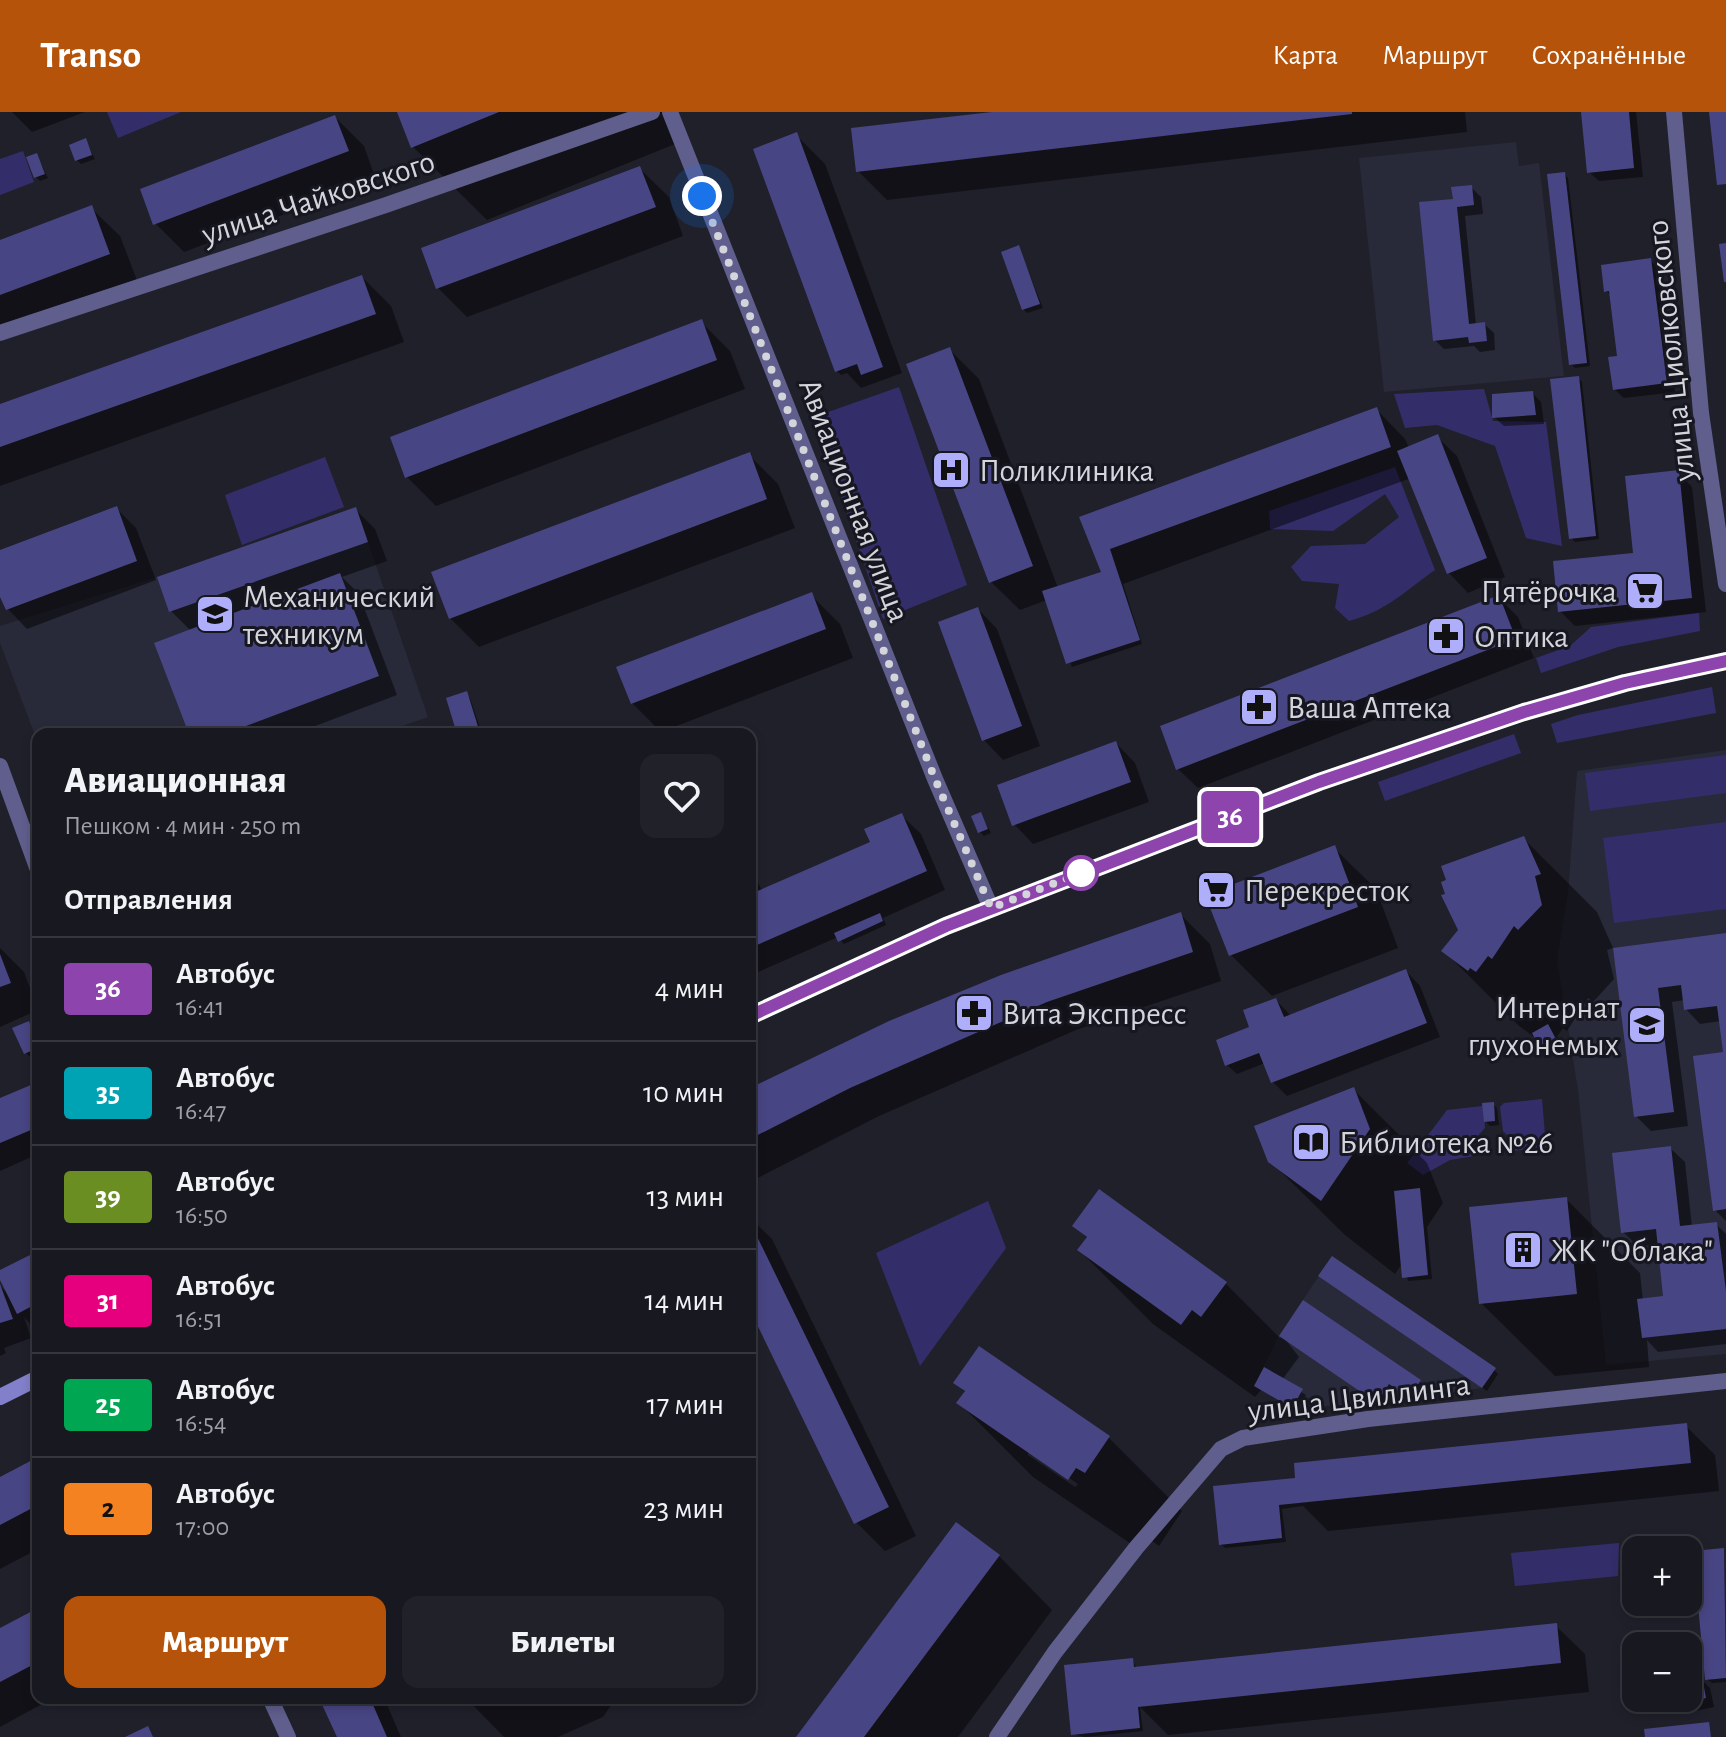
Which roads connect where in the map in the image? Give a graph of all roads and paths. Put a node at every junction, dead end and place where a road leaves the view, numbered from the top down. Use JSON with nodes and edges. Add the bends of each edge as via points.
{"nodes":[{"id":1,"x":652,"y":112,"type":"edge"},
{"id":2,"x":670,"y":112,"type":"edge"},
{"id":3,"x":1674,"y":112,"type":"edge"},
{"id":4,"x":0,"y":333,"type":"edge"},
{"id":5,"x":1726,"y":584,"type":"edge"},
{"id":6,"x":1726,"y":661,"type":"edge"},
{"id":7,"x":0,"y":766,"type":"edge"},
{"id":8,"x":32,"y":854,"type":"edge"},
{"id":9,"x":991,"y":908,"type":"junction"},
{"id":10,"x":756,"y":1013,"type":"edge"},
{"id":11,"x":32,"y":1381,"type":"edge"},
{"id":12,"x":1726,"y":1381,"type":"edge"},
{"id":13,"x":0,"y":1397,"type":"edge"},
{"id":14,"x":273,"y":1704,"type":"edge"},
{"id":15,"x":288,"y":1737,"type":"edge"},
{"id":16,"x":997,"y":1737,"type":"edge"}],
"edges":[{"from":1,"to":4,"type":"street","name":"улица Чайковского"},
{"from":2,"to":9,"type":"street","name":"Авиационная улица"},
{"from":3,"to":5,"type":"street","name":"улица Циолковского","via":[[1701,413]]},
{"from":6,"to":9,"type":"main road","via":[[1524,712],[1319,782]]},
{"from":7,"to":8,"type":"street"},
{"from":9,"to":10,"type":"main road"},
{"from":11,"to":13,"type":"main road"},
{"from":12,"to":16,"type":"street","name":"улица Цвиллинга","via":[[1368,1419],[1243,1438],[1221,1449],[1136,1548]]},
{"from":14,"to":15,"type":"street"}]}
